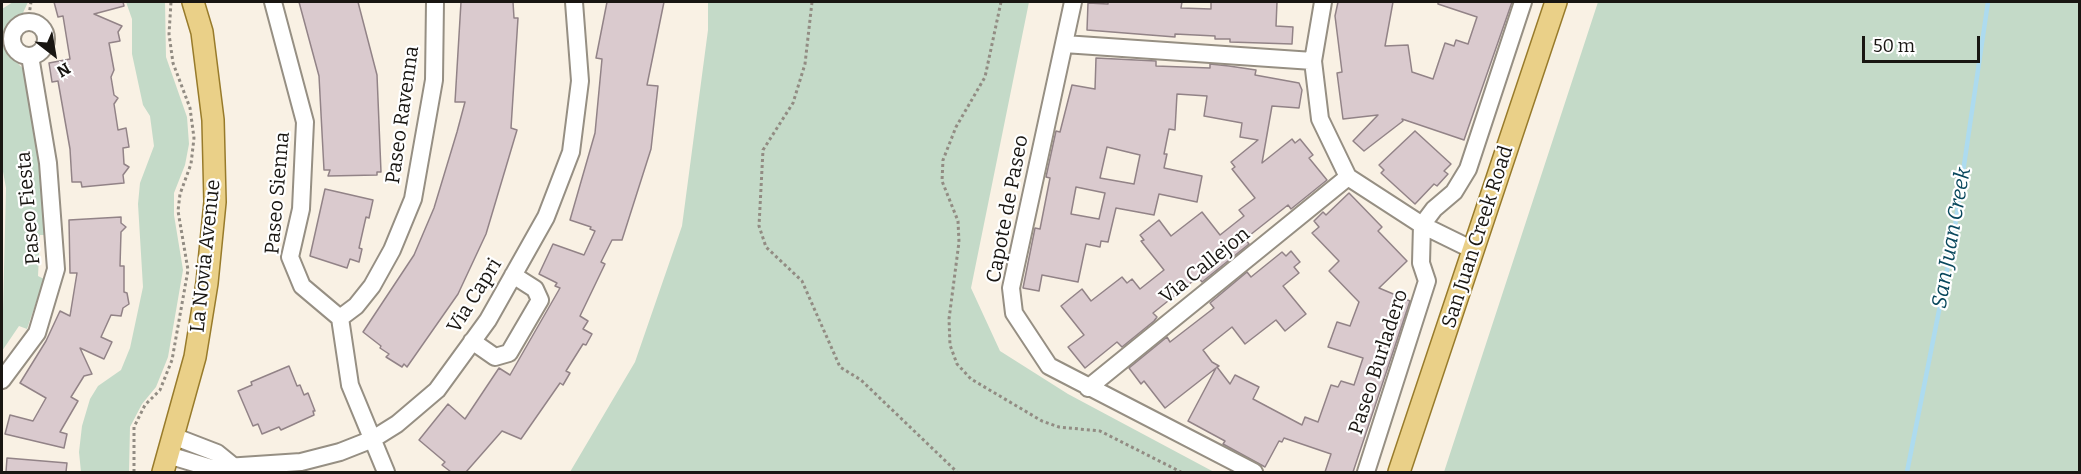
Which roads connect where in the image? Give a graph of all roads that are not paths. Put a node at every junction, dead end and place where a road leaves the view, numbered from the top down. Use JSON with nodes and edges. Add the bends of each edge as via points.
{"nodes":[{"id":1,"x":193,"y":2,"type":"edge"},
{"id":2,"x":273,"y":2,"type":"edge"},
{"id":3,"x":435,"y":2,"type":"edge"},
{"id":4,"x":574,"y":2,"type":"edge"},
{"id":5,"x":1073,"y":2,"type":"edge"},
{"id":6,"x":1323,"y":2,"type":"edge"},
{"id":7,"x":1523,"y":2,"type":"edge"},
{"id":8,"x":1556,"y":2,"type":"edge"},
{"id":9,"x":1064,"y":44,"type":"junction"},
{"id":10,"x":30,"y":56,"type":"junction"},
{"id":11,"x":1313,"y":61,"type":"junction"},
{"id":12,"x":1348,"y":177,"type":"junction"},
{"id":13,"x":1422,"y":225,"type":"junction"},
{"id":14,"x":1473,"y":250,"type":"junction"},
{"id":15,"x":513,"y":274,"type":"junction"},
{"id":16,"x":340,"y":318,"type":"junction"},
{"id":17,"x":472,"y":341,"type":"junction"},
{"id":18,"x":2,"y":380,"type":"edge"},
{"id":19,"x":1089,"y":388,"type":"junction"},
{"id":20,"x":374,"y":439,"type":"junction"},
{"id":21,"x":168,"y":455,"type":"edge"},
{"id":22,"x":232,"y":469,"type":"edge"},
{"id":23,"x":386,"y":472,"type":"edge"},
{"id":24,"x":1254,"y":472,"type":"edge"},
{"id":25,"x":1366,"y":472,"type":"edge"},
{"id":26,"x":1398,"y":472,"type":"edge"}],
"edges":[{"from":1,"to":21,"type":"main road","name":"La Novia Avenue","via":[[202,32],[213,120],[215,202],[195,357]]},
{"from":2,"to":16,"type":"street","name":"Paseo Sienna","via":[[304,122],[301,209],[290,257],[302,286]]},
{"from":3,"to":16,"type":"street","name":"Paseo Ravenna","via":[[434,80],[413,199],[372,286],[357,306]]},
{"from":4,"to":15,"type":"street","name":"Via Capri","via":[[580,81],[571,152],[546,217]]},
{"from":5,"to":9,"type":"street","name":"Capote de Paseo"},
{"from":6,"to":11,"type":"street"},
{"from":7,"to":13,"type":"street","via":[[1468,169],[1454,192]]},
{"from":8,"to":14,"type":"main road","name":"San Juan Creek Road"},
{"from":9,"to":11,"type":"street"},
{"from":9,"to":19,"type":"street","name":"Capote de Paseo","via":[[1011,288],[1014,313],[1049,366]]},
{"from":10,"to":10,"type":"street","name":"Paseo Fiesta","via":[[18,51],[12,40],[17,28],[28,22],[41,27],[46,38],[42,51]]},
{"from":10,"to":18,"type":"street","name":"Paseo Fiesta","via":[[48,163],[56,269],[37,333]]},
{"from":11,"to":12,"type":"street","via":[[1320,119]]},
{"from":12,"to":13,"type":"street"},
{"from":12,"to":19,"type":"street","name":"Via Callejon"},
{"from":13,"to":14,"type":"street"},
{"from":13,"to":25,"type":"street","name":"Paseo Burladero","via":[[1421,262],[1427,281]]},
{"from":14,"to":26,"type":"main road","name":"San Juan Creek Road"},
{"from":15,"to":17,"type":"street","name":"Via Capri"},
{"from":15,"to":17,"type":"street","via":[[536,289],[540,300],[509,353],[495,357]]},
{"from":16,"to":20,"type":"street","via":[[350,385]]},
{"from":17,"to":20,"type":"street","name":"Via Capri","via":[[437,390]]},
{"from":19,"to":24,"type":"street","name":"Capote de Paseo"},
{"from":20,"to":22,"type":"street","name":"Via Capri","via":[[301,462]]},
{"from":20,"to":23,"type":"street"},
{"from":21,"to":22,"type":"street","name":"Via Capri","via":[[211,468]]}]}
